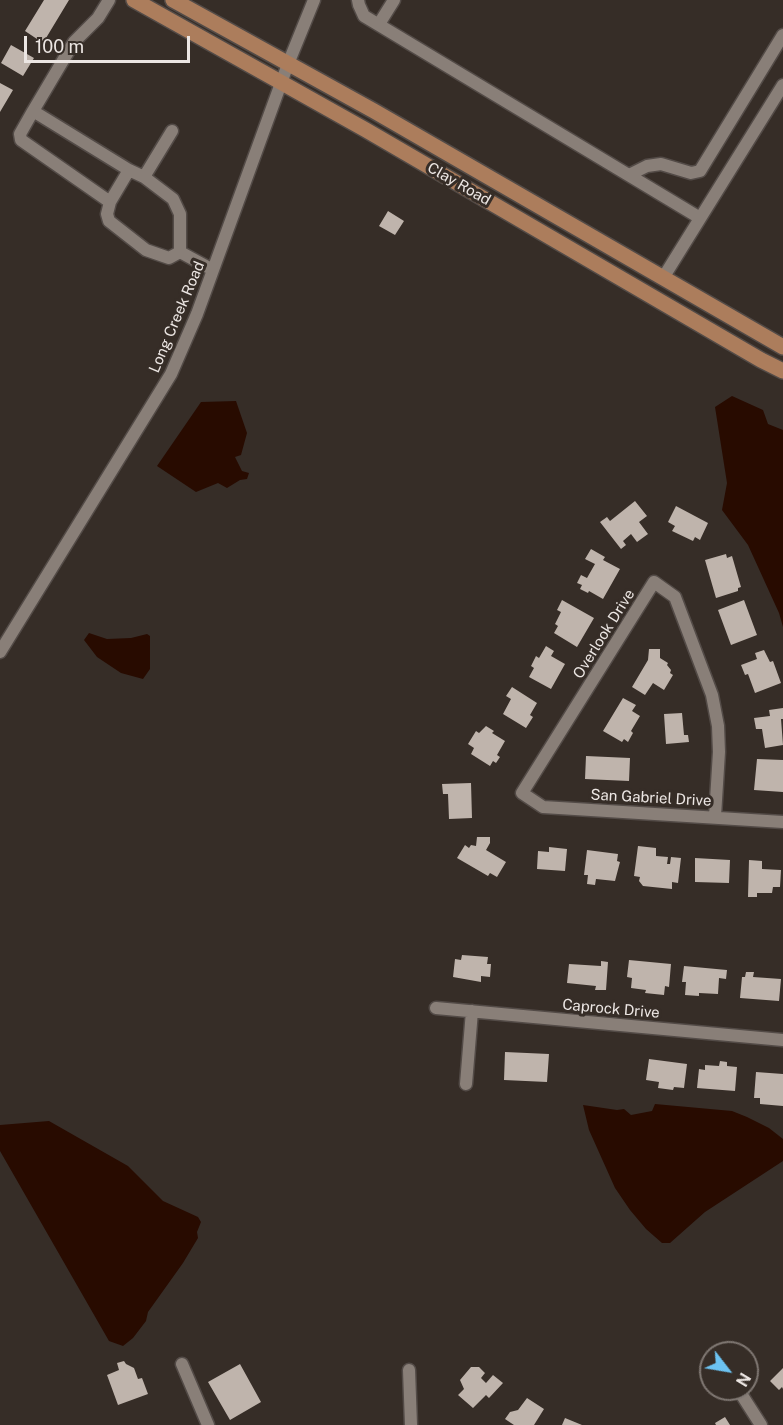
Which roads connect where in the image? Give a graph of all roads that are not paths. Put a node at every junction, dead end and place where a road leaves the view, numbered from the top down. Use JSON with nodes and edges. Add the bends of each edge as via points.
{"nodes":[{"id":1,"x":109,"y":0,"type":"edge"},
{"id":2,"x":134,"y":0,"type":"edge"},
{"id":3,"x":314,"y":0,"type":"edge"},
{"id":4,"x":358,"y":0,"type":"edge"},
{"id":5,"x":394,"y":0,"type":"edge"},
{"id":6,"x":179,"y":2,"type":"edge"},
{"id":7,"x":379,"y":24,"type":"junction"},
{"id":8,"x":783,"y":36,"type":"edge"},
{"id":9,"x":778,"y":56,"type":"edge"},
{"id":10,"x":288,"y":64,"type":"junction"},
{"id":11,"x":281,"y":84,"type":"junction"},
{"id":12,"x":783,"y":85,"type":"edge"},
{"id":13,"x":33,"y":111,"type":"junction"},
{"id":14,"x":172,"y":131,"type":"dead end"},
{"id":15,"x":129,"y":170,"type":"junction"},
{"id":16,"x":629,"y":175,"type":"junction"},
{"id":17,"x":144,"y":177,"type":"junction"},
{"id":18,"x":110,"y":202,"type":"junction"},
{"id":19,"x":700,"y":218,"type":"junction"},
{"id":20,"x":180,"y":252,"type":"junction"},
{"id":21,"x":213,"y":270,"type":"junction"},
{"id":22,"x":663,"y":278,"type":"junction"},
{"id":23,"x":783,"y":347,"type":"edge"},
{"id":24,"x":783,"y":371,"type":"edge"},
{"id":25,"x":0,"y":652,"type":"edge"},
{"id":26,"x":522,"y":794,"type":"joint"},
{"id":27,"x":715,"y":816,"type":"junction"},
{"id":28,"x":783,"y":822,"type":"edge"},
{"id":29,"x":436,"y":1008,"type":"dead end"},
{"id":30,"x":472,"y":1011,"type":"junction"},
{"id":31,"x":783,"y":1040,"type":"edge"},
{"id":32,"x":466,"y":1084,"type":"dead end"},
{"id":33,"x":182,"y":1364,"type":"dead end"},
{"id":34,"x":409,"y":1370,"type":"dead end"},
{"id":35,"x":746,"y":1401,"type":"edge"},
{"id":36,"x":208,"y":1425,"type":"edge"},
{"id":37,"x":411,"y":1425,"type":"edge"},
{"id":38,"x":761,"y":1425,"type":"edge"}],
"edges":[{"from":1,"to":13,"type":"street","via":[[98,18],[74,42]]},
{"from":2,"to":11,"type":"main road","name":"Clay Road"},
{"from":3,"to":10,"type":"street","name":"Long Creek Road"},
{"from":4,"to":7,"type":"street","via":[[364,16]]},
{"from":5,"to":7,"type":"street"},
{"from":6,"to":10,"type":"main road","name":"Clay Road"},
{"from":7,"to":16,"type":"street"},
{"from":8,"to":9,"type":"street"},
{"from":9,"to":16,"type":"street","via":[[700,171],[691,173],[662,164]]},
{"from":10,"to":11,"type":"street","name":"Long Creek Road"},
{"from":10,"to":22,"type":"main road","name":"Clay Road"},
{"from":11,"to":21,"type":"street","name":"Long Creek Road"},
{"from":11,"to":24,"type":"main road","name":"Clay Road"},
{"from":12,"to":19,"type":"street"},
{"from":13,"to":15,"type":"street"},
{"from":13,"to":18,"type":"street","via":[[20,134],[21,140]]},
{"from":14,"to":17,"type":"street"},
{"from":15,"to":17,"type":"street"},
{"from":15,"to":18,"type":"street"},
{"from":16,"to":19,"type":"street"},
{"from":17,"to":20,"type":"street","via":[[173,199],[180,214]]},
{"from":18,"to":20,"type":"street","via":[[109,221],[122,233],[147,250],[169,258]]},
{"from":19,"to":22,"type":"street"},
{"from":20,"to":21,"type":"street"},
{"from":21,"to":25,"type":"street","name":"Long Creek Road","via":[[171,374]]},
{"from":22,"to":23,"type":"main road","name":"Clay Road"},
{"from":26,"to":27,"type":"street","name":"San Gabriel Drive","via":[[543,807]]},
{"from":26,"to":27,"type":"street","name":"Overlook Drive","via":[[654,582],[675,597],[712,695],[719,752]]},
{"from":27,"to":28,"type":"street","name":"San Gabriel Drive"},
{"from":29,"to":30,"type":"street","name":"Caprock Drive"},
{"from":30,"to":31,"type":"street","name":"Caprock Drive"},
{"from":30,"to":32,"type":"street"},
{"from":33,"to":36,"type":"street"},
{"from":34,"to":37,"type":"street"},
{"from":35,"to":38,"type":"street"}]}
